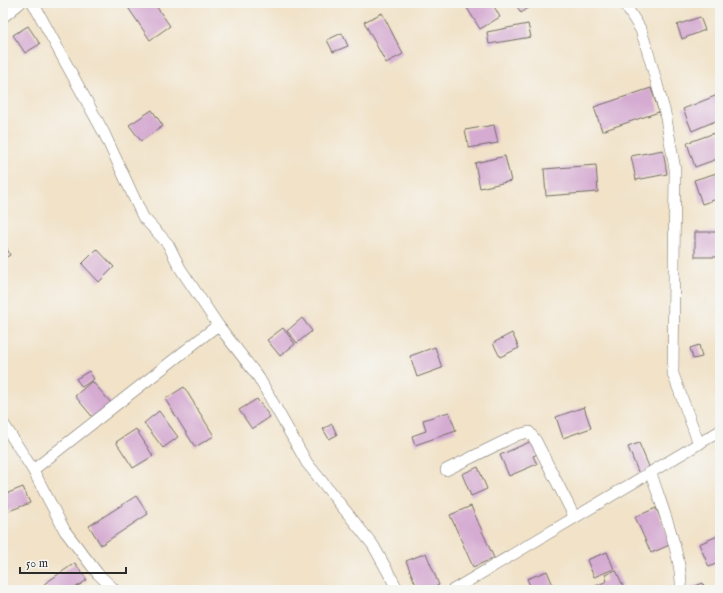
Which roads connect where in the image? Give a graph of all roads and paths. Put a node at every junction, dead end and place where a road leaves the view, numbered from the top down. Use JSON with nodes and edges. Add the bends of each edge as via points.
{"nodes":[{"id":1,"x":20,"y":3,"type":"edge"},
{"id":2,"x":33,"y":3,"type":"edge"},
{"id":3,"x":624,"y":3,"type":"edge"},
{"id":4,"x":3,"y":17,"type":"edge"},
{"id":5,"x":218,"y":325,"type":"junction"},
{"id":6,"x":3,"y":423,"type":"edge"},
{"id":7,"x":720,"y":431,"type":"edge"},
{"id":8,"x":699,"y":444,"type":"junction"},
{"id":9,"x":33,"y":470,"type":"junction"},
{"id":10,"x":446,"y":470,"type":"dead end"},
{"id":11,"x":651,"y":473,"type":"junction"},
{"id":12,"x":574,"y":516,"type":"junction"},
{"id":13,"x":115,"y":590,"type":"edge"},
{"id":14,"x":398,"y":590,"type":"edge"},
{"id":15,"x":453,"y":590,"type":"edge"},
{"id":16,"x":681,"y":590,"type":"edge"}],
"edges":[{"from":1,"to":4,"type":"street"},
{"from":2,"to":5,"type":"street","via":[[104,133],[143,217],[168,244],[180,268]]},
{"from":3,"to":8,"type":"street","via":[[641,30],[650,59],[665,113],[675,169],[673,374]]},
{"from":5,"to":9,"type":"street"},
{"from":5,"to":14,"type":"street","via":[[259,378],[307,463],[373,545]]},
{"from":6,"to":9,"type":"street"},
{"from":7,"to":8,"type":"street"},
{"from":8,"to":11,"type":"street"},
{"from":9,"to":13,"type":"street","via":[[65,531],[98,574]]},
{"from":10,"to":12,"type":"street","via":[[517,435],[529,432]]},
{"from":11,"to":12,"type":"street"},
{"from":11,"to":16,"type":"street","via":[[670,532],[681,579]]},
{"from":12,"to":15,"type":"street"}]}
